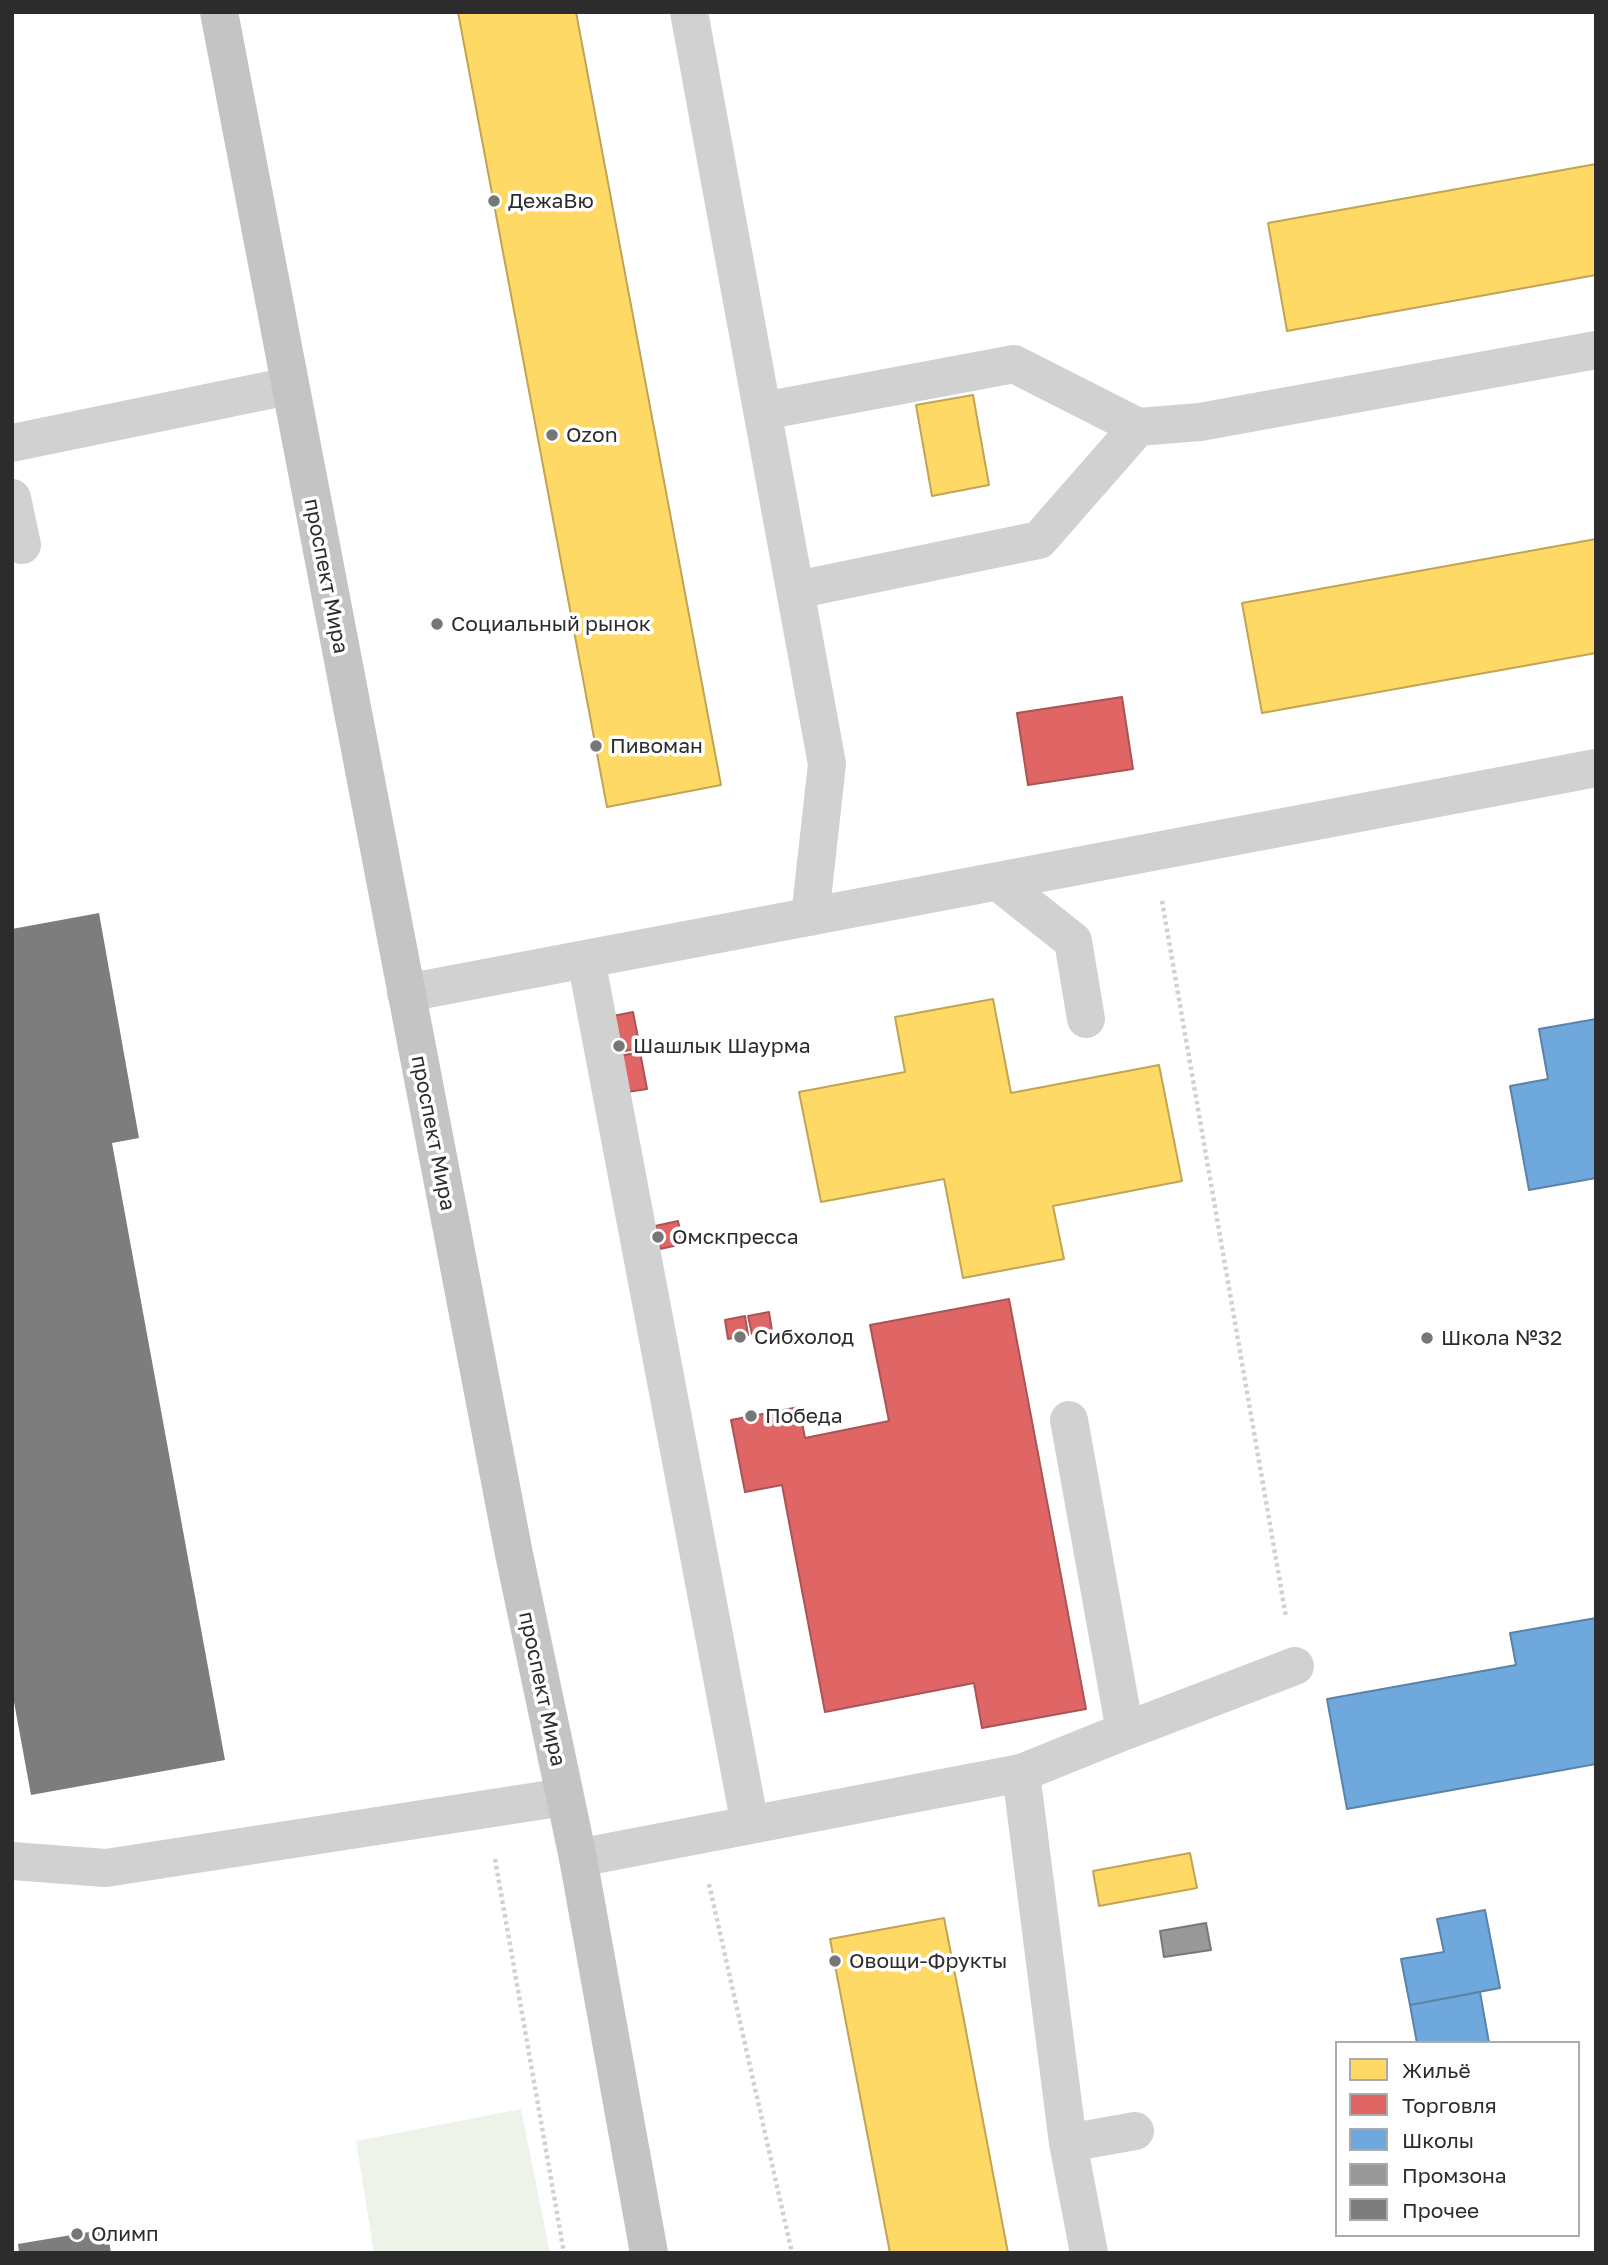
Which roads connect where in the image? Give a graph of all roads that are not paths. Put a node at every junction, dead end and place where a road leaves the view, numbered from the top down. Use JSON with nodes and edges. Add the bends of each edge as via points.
{"nodes":[{"id":1,"x":219,"y":12,"type":"edge"},
{"id":2,"x":689,"y":12,"type":"edge"},
{"id":3,"x":1596,"y":351,"type":"edge"},
{"id":4,"x":289,"y":386,"type":"junction"},
{"id":5,"x":763,"y":411,"type":"junction"},
{"id":6,"x":1138,"y":427,"type":"junction"},
{"id":7,"x":12,"y":443,"type":"edge"},
{"id":8,"x":12,"y":498,"type":"edge"},
{"id":9,"x":22,"y":545,"type":"dead end"},
{"id":10,"x":796,"y":590,"type":"junction"},
{"id":11,"x":1596,"y":768,"type":"edge"},
{"id":12,"x":997,"y":881,"type":"junction"},
{"id":13,"x":810,"y":917,"type":"junction"},
{"id":14,"x":586,"y":959,"type":"junction"},
{"id":15,"x":406,"y":993,"type":"junction"},
{"id":16,"x":1086,"y":1019,"type":"dead end"},
{"id":17,"x":1069,"y":1420,"type":"dead end"},
{"id":18,"x":1295,"y":1666,"type":"road end"},
{"id":19,"x":1125,"y":1731,"type":"junction"},
{"id":20,"x":1021,"y":1773,"type":"junction"},
{"id":21,"x":564,"y":1797,"type":"junction"},
{"id":22,"x":750,"y":1825,"type":"junction"},
{"id":23,"x":578,"y":1858,"type":"junction"},
{"id":24,"x":12,"y":1861,"type":"edge"},
{"id":25,"x":1135,"y":2131,"type":"dead end"},
{"id":26,"x":1068,"y":2143,"type":"junction"},
{"id":27,"x":649,"y":2253,"type":"edge"},
{"id":28,"x":1088,"y":2253,"type":"edge"}],
"edges":[{"from":1,"to":4,"type":"main road","name":"проспект Мира"},
{"from":2,"to":5,"type":"street"},
{"from":3,"to":6,"type":"street","via":[[1200,422]]},
{"from":4,"to":7,"type":"street"},
{"from":4,"to":15,"type":"main road","name":"проспект Мира"},
{"from":5,"to":6,"type":"street","via":[[1014,364]]},
{"from":5,"to":10,"type":"street"},
{"from":6,"to":10,"type":"street","via":[[1039,540]]},
{"from":8,"to":9,"type":"street"},
{"from":10,"to":13,"type":"street","via":[[827,764]]},
{"from":11,"to":12,"type":"street"},
{"from":12,"to":13,"type":"street"},
{"from":12,"to":16,"type":"street","via":[[1073,941]]},
{"from":13,"to":14,"type":"street"},
{"from":14,"to":15,"type":"street"},
{"from":14,"to":22,"type":"street"},
{"from":15,"to":21,"type":"main road","name":"проспект Мира"},
{"from":17,"to":19,"type":"street"},
{"from":18,"to":19,"type":"street"},
{"from":19,"to":20,"type":"street"},
{"from":20,"to":22,"type":"street"},
{"from":20,"to":26,"type":"street"},
{"from":21,"to":23,"type":"main road","name":"проспект Мира"},
{"from":21,"to":24,"type":"street","via":[[106,1868]]},
{"from":22,"to":23,"type":"street"},
{"from":23,"to":27,"type":"main road","name":"проспект Мира"},
{"from":25,"to":26,"type":"street"},
{"from":26,"to":28,"type":"street"}]}
